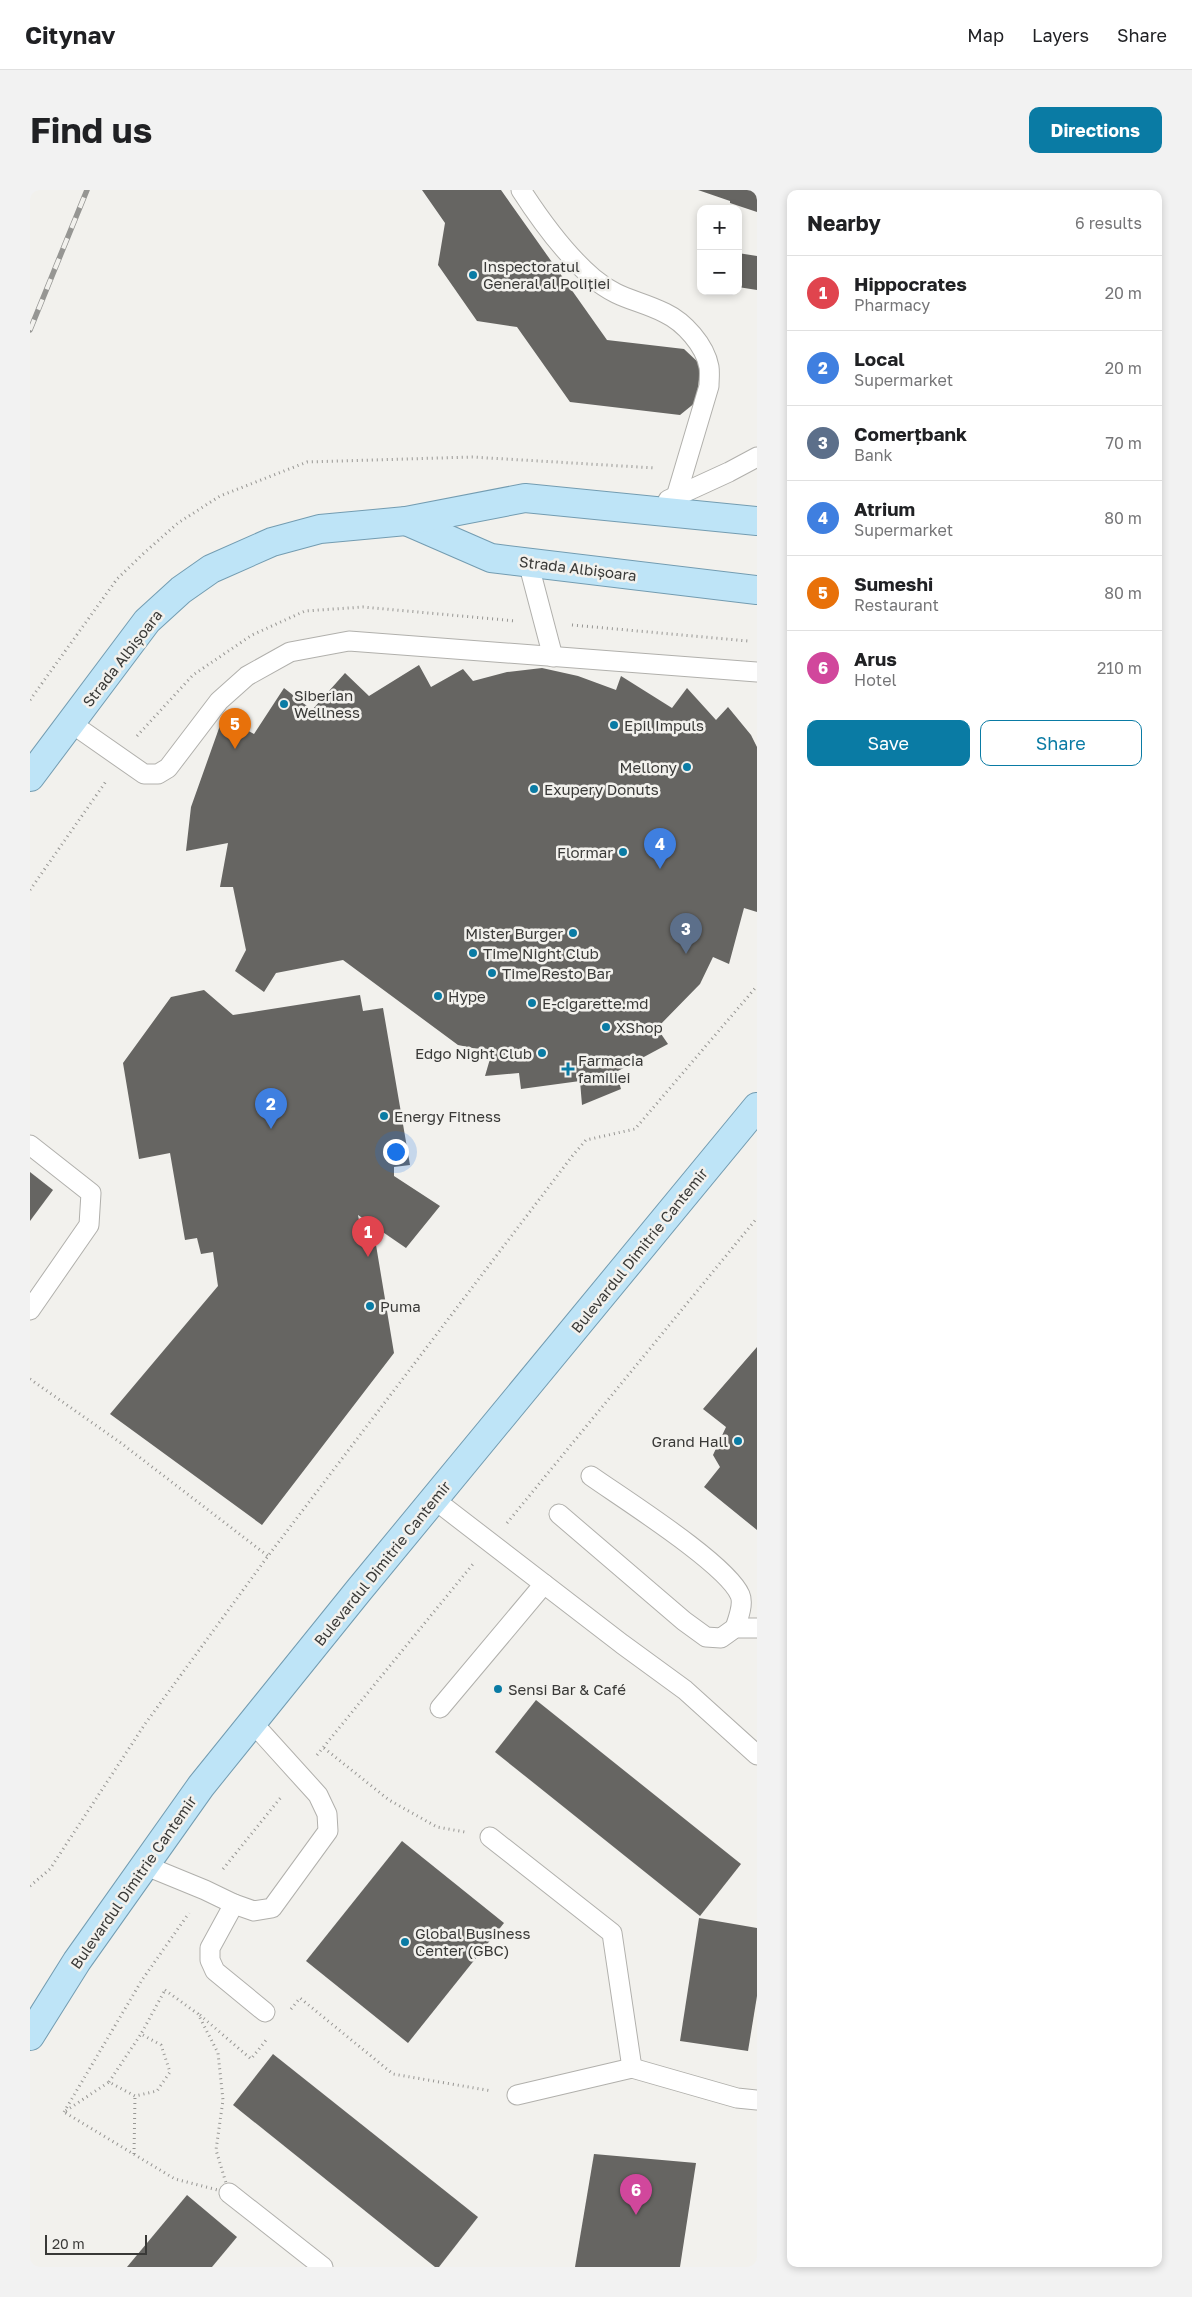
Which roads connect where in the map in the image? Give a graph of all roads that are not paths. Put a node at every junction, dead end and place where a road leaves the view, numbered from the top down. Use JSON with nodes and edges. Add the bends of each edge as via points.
{"nodes":[{"id":1,"x":521,"y":190,"type":"edge"},
{"id":2,"x":757,"y":457,"type":"edge"},
{"id":3,"x":676,"y":497,"type":"junction"},
{"id":4,"x":646,"y":510,"type":"junction"},
{"id":5,"x":406,"y":521,"type":"junction"},
{"id":6,"x":757,"y":521,"type":"edge"},
{"id":7,"x":528,"y":562,"type":"junction"},
{"id":8,"x":757,"y":590,"type":"edge"},
{"id":9,"x":553,"y":656,"type":"junction"},
{"id":10,"x":757,"y":672,"type":"edge"},
{"id":11,"x":71,"y":723,"type":"junction"},
{"id":12,"x":30,"y":777,"type":"edge"},
{"id":13,"x":757,"y":1107,"type":"edge"},
{"id":14,"x":30,"y":1145,"type":"edge"},
{"id":15,"x":30,"y":1310,"type":"edge"},
{"id":16,"x":591,"y":1476,"type":"dead end"},
{"id":17,"x":435,"y":1500,"type":"junction"},
{"id":18,"x":559,"y":1514,"type":"dead end"},
{"id":19,"x":544,"y":1584,"type":"junction"},
{"id":20,"x":735,"y":1628,"type":"junction"},
{"id":21,"x":757,"y":1628,"type":"edge"},
{"id":22,"x":440,"y":1708,"type":"dead end"},
{"id":23,"x":252,"y":1722,"type":"junction"},
{"id":24,"x":757,"y":1755,"type":"edge"},
{"id":25,"x":490,"y":1837,"type":"dead end"},
{"id":26,"x":144,"y":1865,"type":"junction"},
{"id":27,"x":234,"y":1904,"type":"junction"},
{"id":28,"x":265,"y":2012,"type":"dead end"},
{"id":29,"x":30,"y":2036,"type":"edge"},
{"id":30,"x":632,"y":2068,"type":"junction"},
{"id":31,"x":517,"y":2095,"type":"road end"},
{"id":32,"x":757,"y":2100,"type":"edge"},
{"id":33,"x":229,"y":2192,"type":"road end"},
{"id":34,"x":322,"y":2267,"type":"edge"}],
"edges":[{"from":1,"to":3,"type":"lane","via":[[559,243],[592,278],[615,295],[665,313],[686,328],[703,349],[709,367],[709,386]]},
{"from":2,"to":3,"type":"lane"},
{"from":3,"to":4,"type":"lane"},
{"from":4,"to":5,"type":"main road","name":"Strada Albișoara","via":[[525,498]]},
{"from":4,"to":6,"type":"main road","name":"Strada Albișoara"},
{"from":5,"to":7,"type":"main road","name":"Strada Albișoara","via":[[491,558]]},
{"from":5,"to":11,"type":"main road","name":"Strada Albișoara","via":[[320,529],[272,542],[211,569],[181,590],[148,621]]},
{"from":7,"to":8,"type":"main road","name":"Strada Albișoara"},
{"from":7,"to":9,"type":"lane"},
{"from":9,"to":10,"type":"lane"},
{"from":9,"to":11,"type":"lane","via":[[349,641],[290,652],[247,676],[219,701],[168,768],[158,774],[144,774]]},
{"from":11,"to":12,"type":"main road","name":"Strada Albișoara"},
{"from":13,"to":17,"type":"main road","name":"Bulevardul Dimitrie Cantemir"},
{"from":14,"to":15,"type":"lane","via":[[91,1194],[89,1225]]},
{"from":16,"to":20,"type":"lane","via":[[691,1546],[726,1576],[740,1596],[740,1613]]},
{"from":17,"to":19,"type":"lane"},
{"from":17,"to":23,"type":"main road","name":"Bulevardul Dimitrie Cantemir"},
{"from":18,"to":20,"type":"lane","via":[[706,1637],[721,1638]]},
{"from":19,"to":22,"type":"lane"},
{"from":19,"to":24,"type":"lane","via":[[684,1690]]},
{"from":20,"to":21,"type":"lane"},
{"from":23,"to":26,"type":"main road","name":"Bulevardul Dimitrie Cantemir"},
{"from":23,"to":27,"type":"lane","via":[[318,1795],[326,1814],[328,1831],[272,1908],[254,1911]]},
{"from":25,"to":30,"type":"lane","via":[[612,1933]]},
{"from":26,"to":27,"type":"lane"},
{"from":26,"to":29,"type":"main road","name":"Bulevardul Dimitrie Cantemir"},
{"from":27,"to":28,"type":"lane","via":[[210,1948],[210,1960],[215,1972]]},
{"from":30,"to":31,"type":"lane"},
{"from":30,"to":32,"type":"lane","via":[[736,2098]]},
{"from":33,"to":34,"type":"lane"}]}
